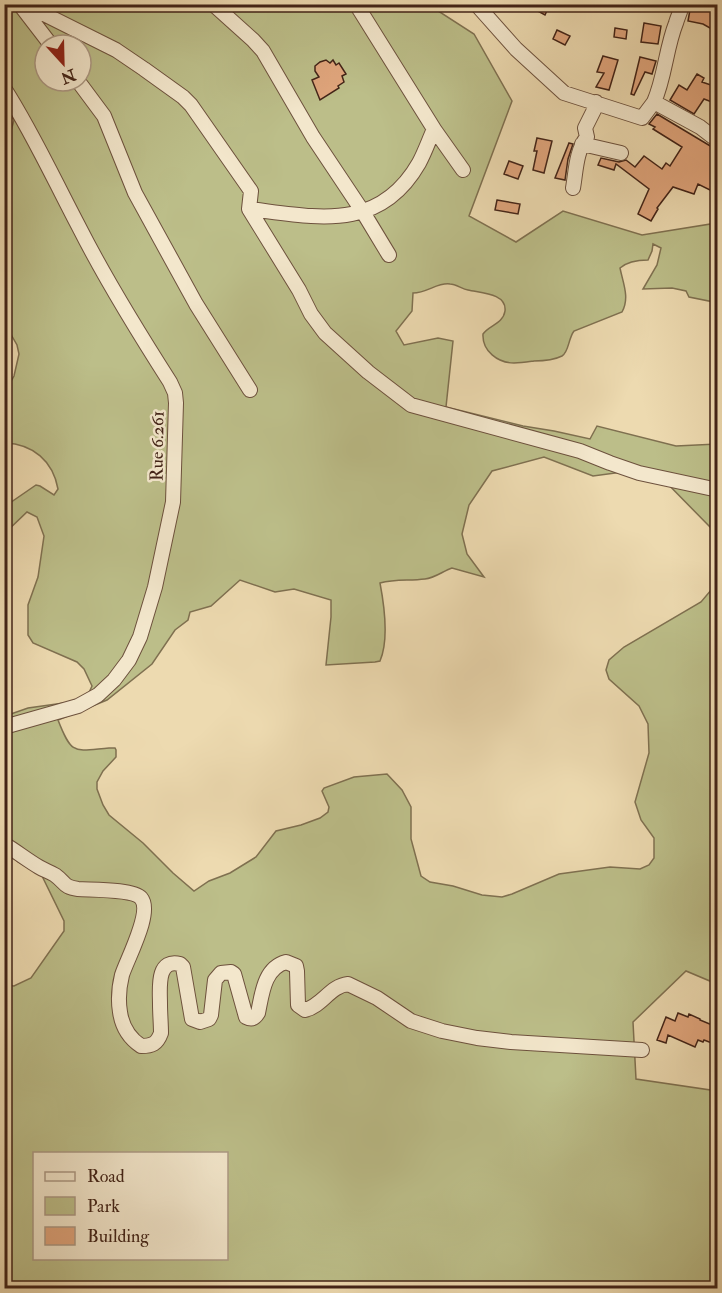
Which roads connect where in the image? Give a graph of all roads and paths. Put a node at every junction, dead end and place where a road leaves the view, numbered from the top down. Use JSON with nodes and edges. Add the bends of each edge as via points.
{"nodes":[{"id":1,"x":19,"y":4,"type":"edge"},
{"id":2,"x":24,"y":4,"type":"edge"},
{"id":3,"x":213,"y":4,"type":"edge"},
{"id":4,"x":356,"y":4,"type":"edge"},
{"id":5,"x":476,"y":4,"type":"edge"},
{"id":6,"x":682,"y":4,"type":"edge"},
{"id":7,"x":42,"y":33,"type":"edge"},
{"id":8,"x":4,"y":88,"type":"edge"},
{"id":9,"x":87,"y":93,"type":"edge"},
{"id":10,"x":596,"y":102,"type":"junction"},
{"id":11,"x":654,"y":102,"type":"junction"},
{"id":12,"x":434,"y":129,"type":"junction"},
{"id":13,"x":717,"y":137,"type":"edge"},
{"id":14,"x":582,"y":144,"type":"junction"},
{"id":15,"x":621,"y":153,"type":"dead end"},
{"id":16,"x":463,"y":170,"type":"dead end"},
{"id":17,"x":573,"y":188,"type":"dead end"},
{"id":18,"x":249,"y":209,"type":"junction"},
{"id":19,"x":363,"y":212,"type":"junction"},
{"id":20,"x":389,"y":255,"type":"dead end"},
{"id":21,"x":250,"y":390,"type":"dead end"},
{"id":22,"x":717,"y":490,"type":"edge"},
{"id":23,"x":4,"y":727,"type":"edge"},
{"id":24,"x":4,"y":844,"type":"edge"},
{"id":25,"x":642,"y":1050,"type":"dead end"}],
"edges":[{"from":1,"to":7,"type":"street"},
{"from":2,"to":18,"type":"street","via":[[116,50],[183,97],[251,191]]},
{"from":3,"to":19,"type":"street","via":[[263,51]]},
{"from":4,"to":12,"type":"street"},
{"from":5,"to":10,"type":"street","via":[[516,49],[564,93]]},
{"from":6,"to":11,"type":"street"},
{"from":8,"to":23,"type":"street","name":"Rue 6.261","via":[[118,299],[170,382],[176,403],[173,502],[155,588],[129,660],[98,695],[78,706]]},
{"from":9,"to":21,"type":"street","via":[[104,116],[135,193],[196,304]]},
{"from":10,"to":11,"type":"street","via":[[642,118]]},
{"from":10,"to":14,"type":"street"},
{"from":11,"to":13,"type":"street"},
{"from":12,"to":16,"type":"street"},
{"from":12,"to":19,"type":"street","via":[[409,178],[392,197]]},
{"from":14,"to":15,"type":"street"},
{"from":14,"to":17,"type":"street"},
{"from":18,"to":19,"type":"street","via":[[305,216]]},
{"from":18,"to":22,"type":"street","via":[[325,333],[411,405],[580,451],[639,473]]},
{"from":19,"to":20,"type":"street"},
{"from":24,"to":25,"type":"street","via":[[66,886],[120,891],[141,898],[142,922],[122,976],[119,1005],[123,1025],[141,1046],[154,1044],[161,1033],[160,980],[170,963],[183,967],[192,1019],[200,1022],[211,1015],[216,981],[221,973],[234,974],[249,1019],[258,1013],[266,981],[275,966],[286,962],[296,966],[298,1005],[305,1010],[336,987],[348,984],[411,1020],[442,1031],[511,1042]]}]}
